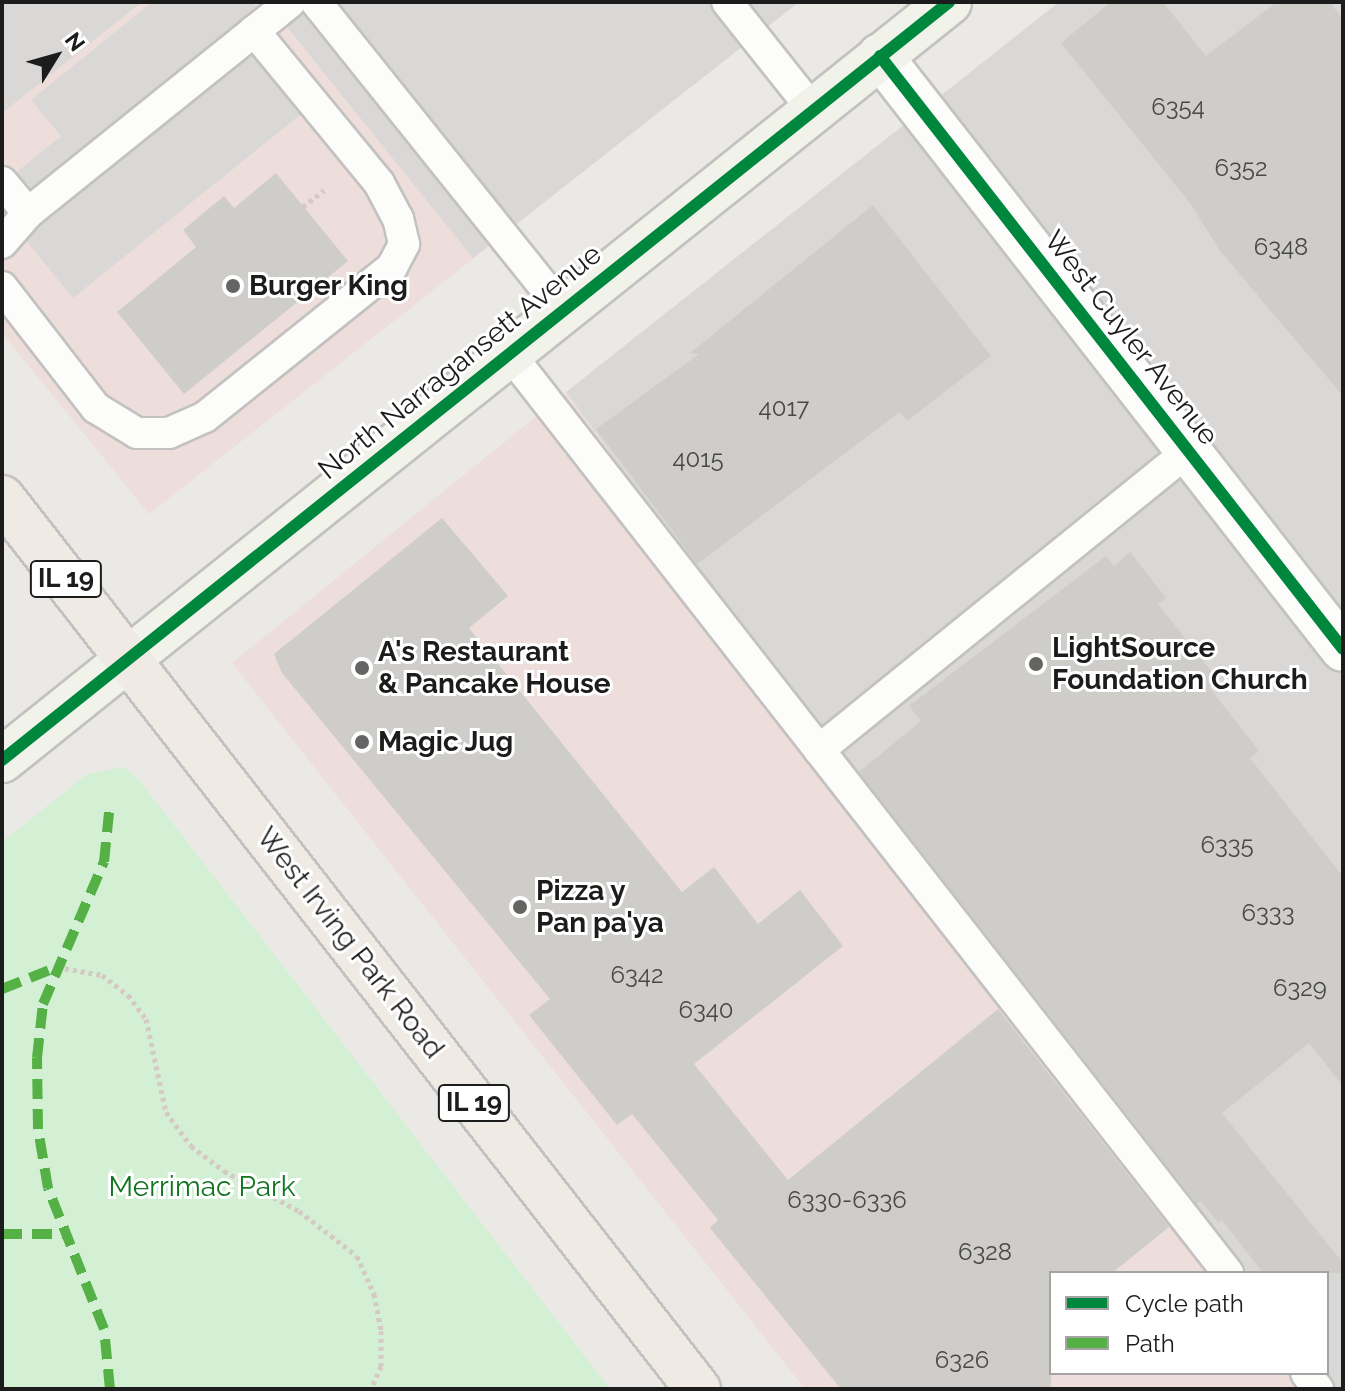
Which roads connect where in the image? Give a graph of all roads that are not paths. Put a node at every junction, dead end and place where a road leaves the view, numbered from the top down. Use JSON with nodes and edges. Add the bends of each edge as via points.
{"nodes":[{"id":1,"x":290,"y":2,"type":"edge"},
{"id":2,"x":316,"y":2,"type":"edge"},
{"id":3,"x":727,"y":2,"type":"edge"},
{"id":4,"x":949,"y":2,"type":"edge"},
{"id":5,"x":254,"y":31,"type":"junction"},
{"id":6,"x":880,"y":56,"type":"junction"},
{"id":7,"x":813,"y":110,"type":"junction"},
{"id":8,"x":2,"y":182,"type":"edge"},
{"id":9,"x":28,"y":213,"type":"junction"},
{"id":10,"x":2,"y":243,"type":"edge"},
{"id":11,"x":2,"y":287,"type":"edge"},
{"id":12,"x":563,"y":310,"type":"junction"},
{"id":13,"x":509,"y":353,"type":"junction"},
{"id":14,"x":1188,"y":451,"type":"junction"},
{"id":15,"x":3,"y":500,"type":"edge"},
{"id":16,"x":1343,"y":649,"type":"edge"},
{"id":17,"x":128,"y":658,"type":"junction"},
{"id":18,"x":819,"y":750,"type":"junction"},
{"id":19,"x":2,"y":760,"type":"edge"},
{"id":20,"x":1226,"y":1271,"type":"edge"},
{"id":21,"x":698,"y":1389,"type":"edge"}],
"edges":[{"from":1,"to":5,"type":"lane"},
{"from":2,"to":12,"type":"lane"},
{"from":3,"to":7,"type":"lane"},
{"from":4,"to":6,"type":"main road","name":"North Narragansett Avenue"},
{"from":5,"to":9,"type":"lane"},
{"from":5,"to":11,"type":"lane","via":[[379,183],[404,244],[392,267],[205,417],[169,433],[137,433],[96,408]]},
{"from":6,"to":7,"type":"main road","name":"North Narragansett Avenue"},
{"from":6,"to":14,"type":"street","name":"West Cuyler Avenue"},
{"from":7,"to":12,"type":"main road","name":"North Narragansett Avenue"},
{"from":8,"to":9,"type":"lane"},
{"from":9,"to":10,"type":"lane"},
{"from":12,"to":13,"type":"main road","name":"North Narragansett Avenue"},
{"from":13,"to":17,"type":"main road","name":"North Narragansett Avenue"},
{"from":13,"to":18,"type":"lane"},
{"from":14,"to":16,"type":"street","name":"West Cuyler Avenue"},
{"from":14,"to":18,"type":"lane"},
{"from":15,"to":17,"type":"main road","name":"West Irving Park Road","number":"IL 19"},
{"from":17,"to":19,"type":"main road","name":"North Narragansett Avenue"},
{"from":17,"to":21,"type":"main road","name":"West Irving Park Road","number":"IL 19"},
{"from":18,"to":20,"type":"lane"}]}
